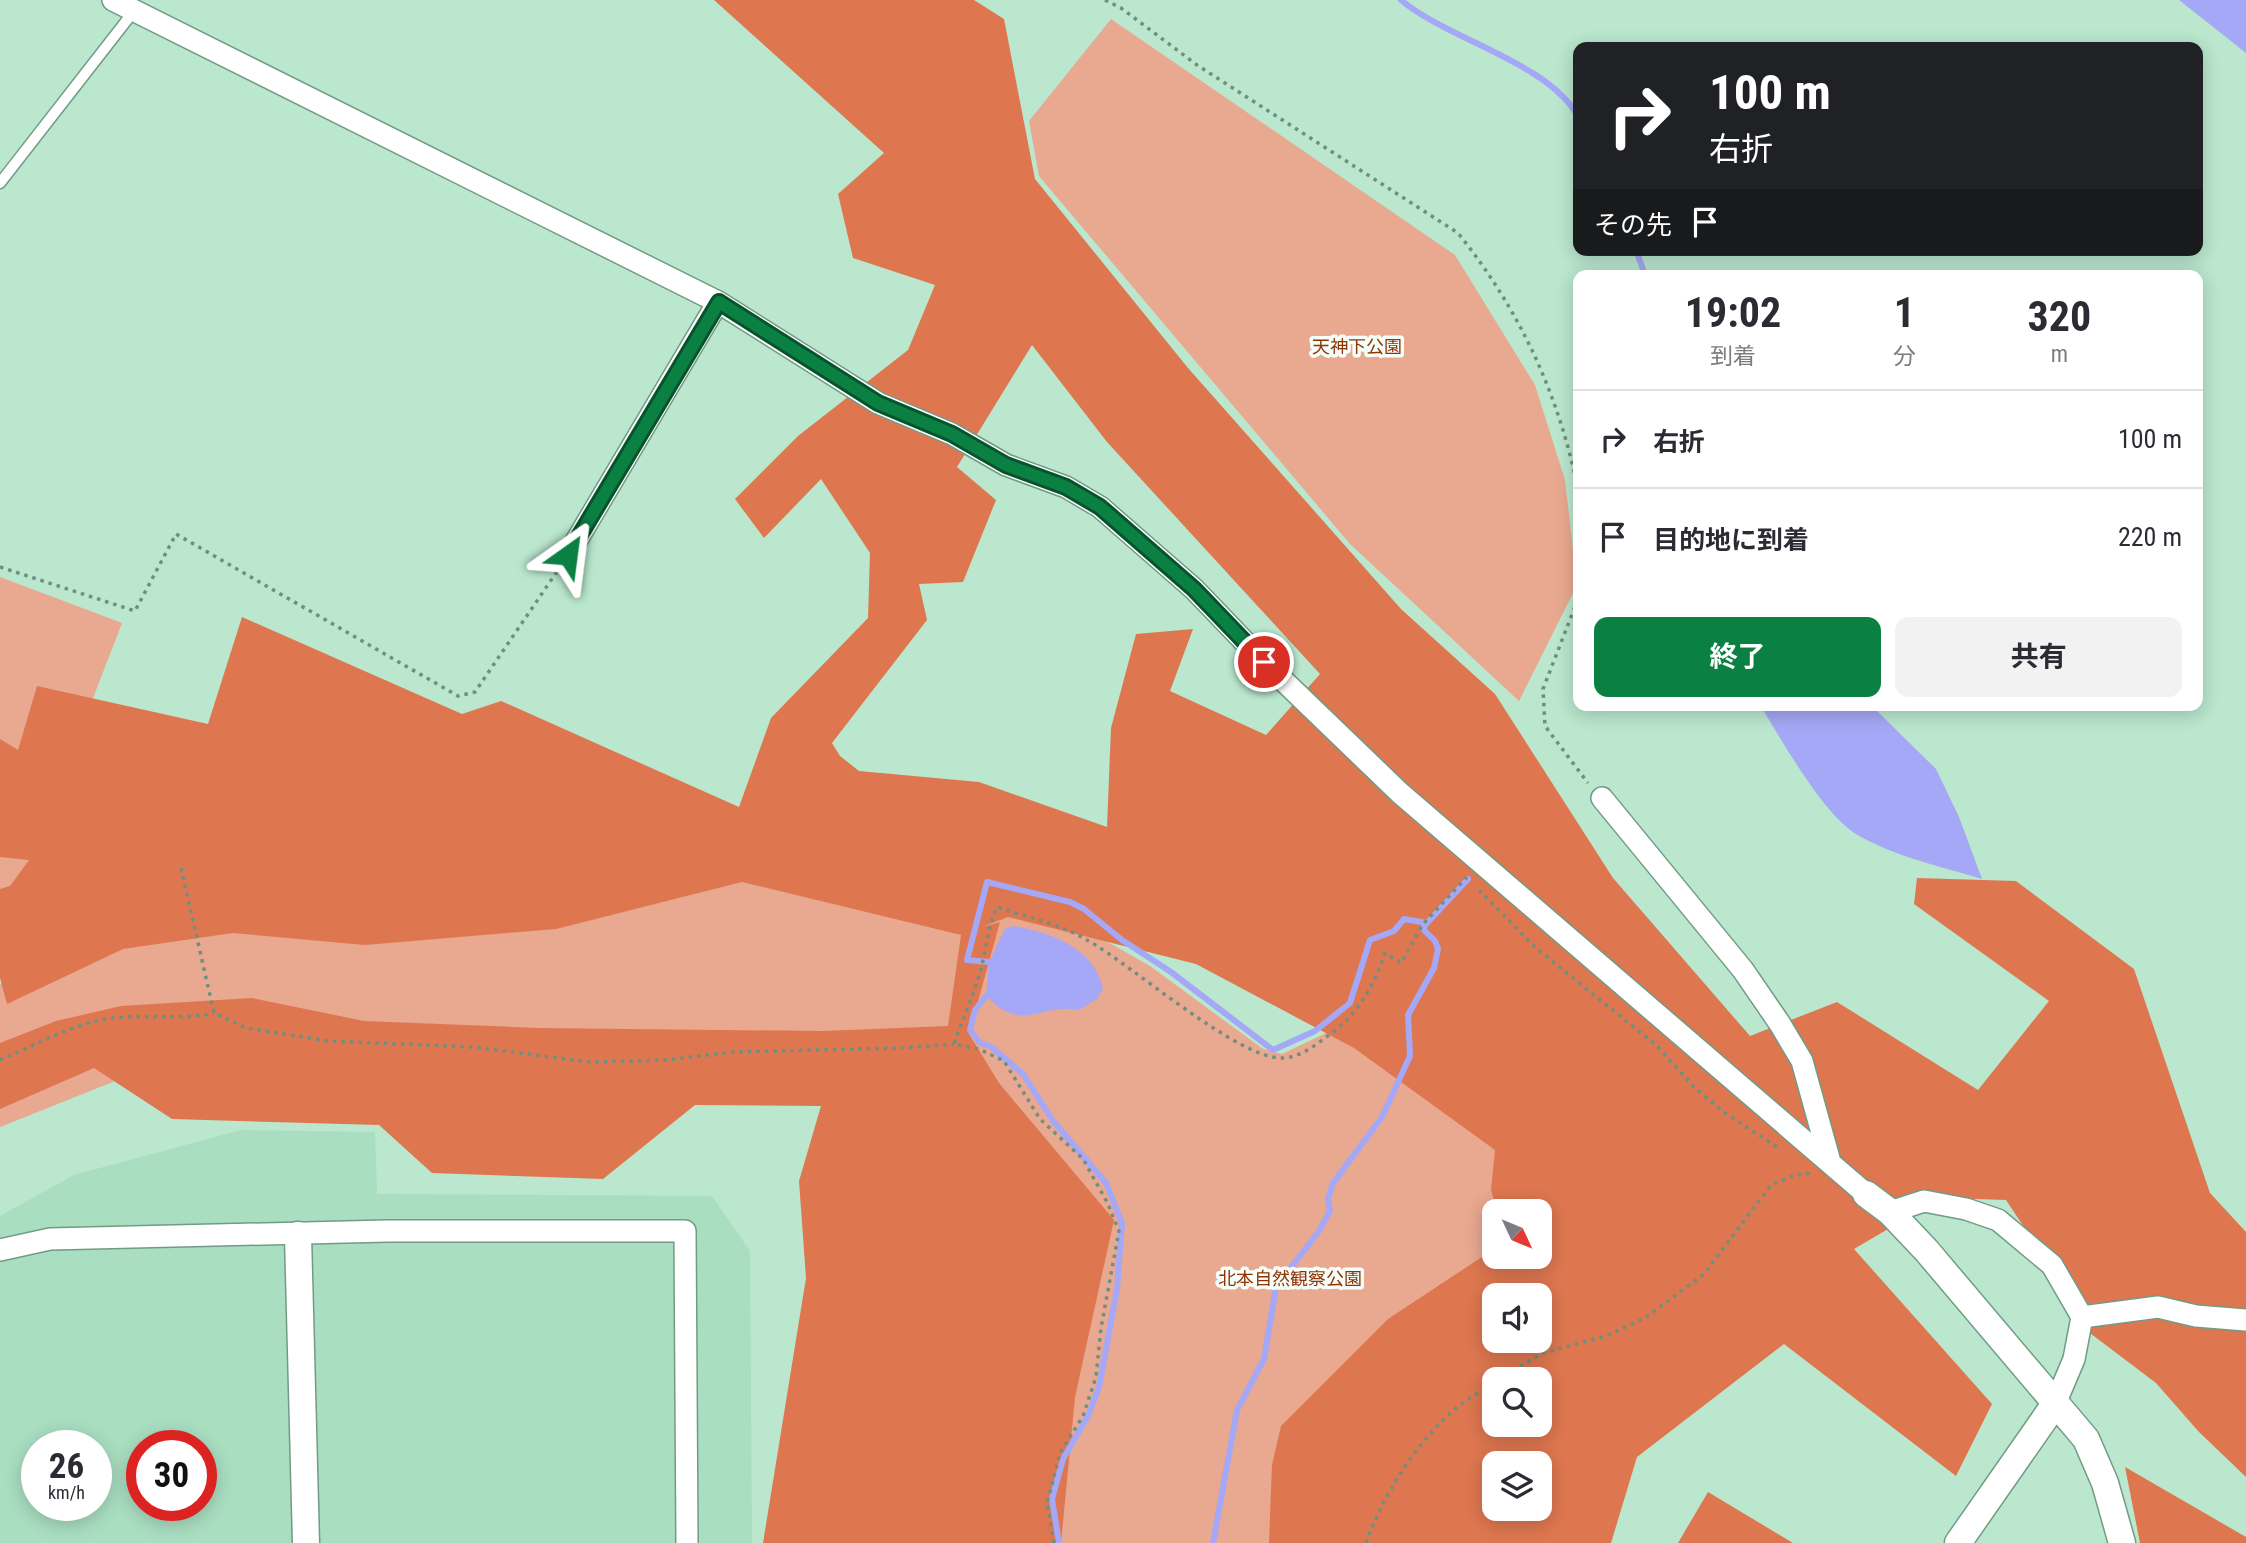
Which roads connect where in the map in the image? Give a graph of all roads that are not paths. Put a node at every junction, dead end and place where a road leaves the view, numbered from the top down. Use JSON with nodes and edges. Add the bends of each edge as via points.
{"nodes":[{"id":1,"x":113,"y":0,"type":"edge"},
{"id":2,"x":134,"y":10,"type":"junction"},
{"id":3,"x":0,"y":183,"type":"edge"},
{"id":4,"x":719,"y":302,"type":"junction"},
{"id":5,"x":568,"y":555,"type":"road end"},
{"id":6,"x":1602,"y":798,"type":"road end"},
{"id":7,"x":1827,"y":1167,"type":"junction"},
{"id":8,"x":1866,"y":1194,"type":"joint"},
{"id":9,"x":1890,"y":1212,"type":"junction"},
{"id":10,"x":298,"y":1235,"type":"junction"},
{"id":11,"x":0,"y":1250,"type":"edge"},
{"id":12,"x":2082,"y":1317,"type":"junction"},
{"id":13,"x":2246,"y":1320,"type":"edge"},
{"id":14,"x":2056,"y":1404,"type":"junction"},
{"id":15,"x":306,"y":1543,"type":"edge"},
{"id":16,"x":687,"y":1543,"type":"edge"},
{"id":17,"x":1958,"y":1543,"type":"edge"},
{"id":18,"x":2122,"y":1543,"type":"edge"}],
"edges":[{"from":1,"to":2,"type":"street"},
{"from":2,"to":3,"type":"lane"},
{"from":2,"to":4,"type":"street"},
{"from":4,"to":5,"type":"street"},
{"from":4,"to":7,"type":"street","via":[[878,403],[952,434],[1006,465],[1066,487],[1100,507],[1194,589],[1400,793]]},
{"from":6,"to":7,"type":"street","via":[[1742,970],[1780,1024],[1802,1061]]},
{"from":7,"to":8,"type":"street"},
{"from":8,"to":9,"type":"street"},
{"from":9,"to":12,"type":"street","via":[[1924,1201],[1998,1220],[2052,1265]]},
{"from":9,"to":14,"type":"street"},
{"from":10,"to":11,"type":"street","via":[[50,1239]]},
{"from":10,"to":15,"type":"street"},
{"from":10,"to":16,"type":"street","via":[[685,1231]]},
{"from":12,"to":13,"type":"street","via":[[2158,1307]]},
{"from":12,"to":14,"type":"street","via":[[2074,1359]]},
{"from":14,"to":17,"type":"street"},
{"from":14,"to":18,"type":"street","via":[[2086,1439],[2105,1483]]}]}
